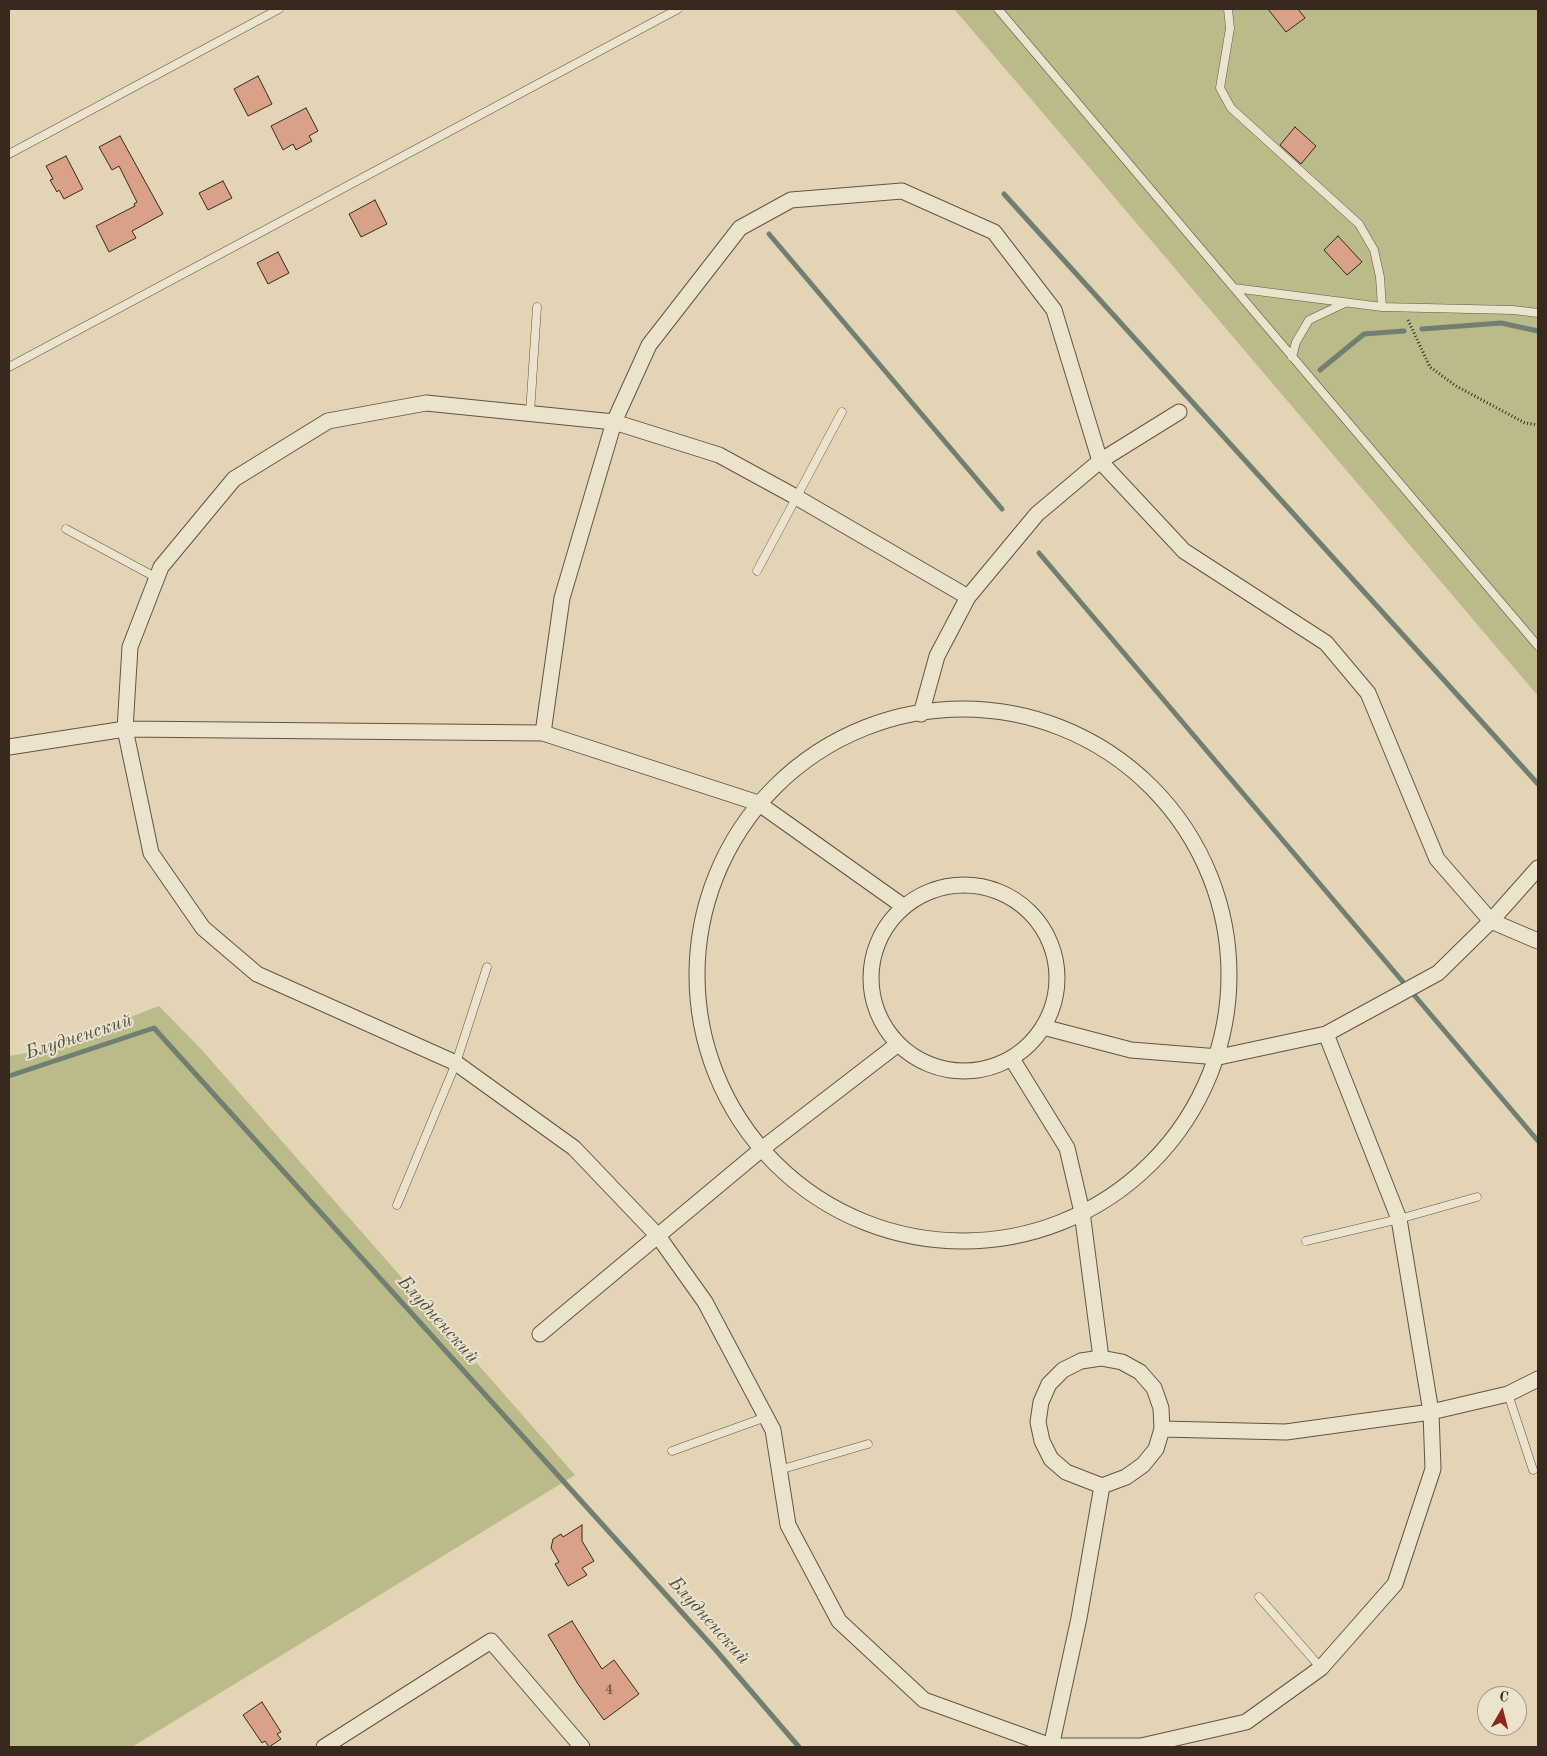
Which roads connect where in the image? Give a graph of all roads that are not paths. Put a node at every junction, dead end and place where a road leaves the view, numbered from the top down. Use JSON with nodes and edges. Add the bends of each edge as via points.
{"nodes":[{"id":1,"x":279,"y":9,"type":"edge"},
{"id":2,"x":678,"y":9,"type":"edge"},
{"id":3,"x":998,"y":9,"type":"edge"},
{"id":4,"x":1228,"y":9,"type":"edge"},
{"id":5,"x":9,"y":154,"type":"edge"},
{"id":6,"x":1234,"y":288,"type":"junction"},
{"id":7,"x":1345,"y":303,"type":"junction"},
{"id":8,"x":537,"y":306,"type":"dead end"},
{"id":9,"x":1382,"y":307,"type":"junction"},
{"id":10,"x":1538,"y":313,"type":"edge"},
{"id":11,"x":1292,"y":357,"type":"junction"},
{"id":12,"x":9,"y":367,"type":"edge"},
{"id":13,"x":842,"y":412,"type":"dead end"},
{"id":14,"x":1179,"y":412,"type":"dead end"},
{"id":15,"x":530,"y":413,"type":"junction"},
{"id":16,"x":614,"y":422,"type":"junction"},
{"id":17,"x":1100,"y":461,"type":"junction"},
{"id":18,"x":796,"y":496,"type":"junction"},
{"id":19,"x":66,"y":529,"type":"dead end"},
{"id":20,"x":757,"y":571,"type":"dead end"},
{"id":21,"x":157,"y":578,"type":"junction"},
{"id":22,"x":968,"y":597,"type":"junction"},
{"id":23,"x":1538,"y":646,"type":"edge"},
{"id":24,"x":921,"y":714,"type":"junction"},
{"id":25,"x":125,"y":729,"type":"junction"},
{"id":26,"x":543,"y":733,"type":"junction"},
{"id":27,"x":9,"y":747,"type":"edge"},
{"id":28,"x":758,"y":803,"type":"junction"},
{"id":29,"x":1538,"y":868,"type":"edge"},
{"id":30,"x":903,"y":906,"type":"junction"},
{"id":31,"x":1491,"y":921,"type":"junction"},
{"id":32,"x":1538,"y":941,"type":"edge"},
{"id":33,"x":487,"y":967,"type":"dead end"},
{"id":34,"x":1043,"y":1028,"type":"junction"},
{"id":35,"x":1326,"y":1034,"type":"junction"},
{"id":36,"x":898,"y":1044,"type":"junction"},
{"id":37,"x":1218,"y":1057,"type":"junction"},
{"id":38,"x":1012,"y":1059,"type":"junction"},
{"id":39,"x":456,"y":1063,"type":"junction"},
{"id":40,"x":763,"y":1148,"type":"junction"},
{"id":41,"x":1477,"y":1197,"type":"dead end"},
{"id":42,"x":397,"y":1205,"type":"dead end"},
{"id":43,"x":1082,"y":1212,"type":"junction"},
{"id":44,"x":1399,"y":1219,"type":"junction"},
{"id":45,"x":658,"y":1236,"type":"junction"},
{"id":46,"x":1306,"y":1241,"type":"dead end"},
{"id":47,"x":540,"y":1334,"type":"dead end"},
{"id":48,"x":1101,"y":1358,"type":"junction"},
{"id":49,"x":1538,"y":1379,"type":"edge"},
{"id":50,"x":1508,"y":1394,"type":"junction"},
{"id":51,"x":1431,"y":1412,"type":"junction"},
{"id":52,"x":766,"y":1417,"type":"junction"},
{"id":53,"x":1162,"y":1428,"type":"junction"},
{"id":54,"x":868,"y":1444,"type":"dead end"},
{"id":55,"x":672,"y":1451,"type":"dead end"},
{"id":56,"x":779,"y":1470,"type":"junction"},
{"id":57,"x":1533,"y":1470,"type":"dead end"},
{"id":58,"x":1102,"y":1486,"type":"junction"},
{"id":59,"x":1259,"y":1597,"type":"dead end"},
{"id":60,"x":1321,"y":1668,"type":"junction"},
{"id":61,"x":324,"y":1747,"type":"edge"},
{"id":62,"x":582,"y":1747,"type":"edge"},
{"id":63,"x":1051,"y":1747,"type":"edge"}],
"edges":[{"from":1,"to":5,"type":"lane"},
{"from":2,"to":12,"type":"lane"},
{"from":3,"to":6,"type":"lane"},
{"from":4,"to":9,"type":"lane","via":[[1230,28],[1220,88],[1230,108],[1359,224],[1374,250]]},
{"from":6,"to":7,"type":"lane"},
{"from":6,"to":11,"type":"lane"},
{"from":7,"to":9,"type":"lane"},
{"from":7,"to":11,"type":"lane","via":[[1309,320],[1296,342]]},
{"from":8,"to":15,"type":"lane"},
{"from":9,"to":10,"type":"lane"},
{"from":11,"to":23,"type":"lane"},
{"from":13,"to":18,"type":"lane"},
{"from":14,"to":17,"type":"street"},
{"from":15,"to":16,"type":"street"},
{"from":15,"to":21,"type":"street","via":[[426,403],[328,421],[234,479],[161,567]]},
{"from":16,"to":17,"type":"street","via":[[649,345],[740,228],[791,200],[902,191],[994,232],[1054,310]]},
{"from":16,"to":18,"type":"street","via":[[719,455]]},
{"from":16,"to":26,"type":"street","via":[[562,598]]},
{"from":17,"to":22,"type":"street","via":[[1037,514]]},
{"from":17,"to":31,"type":"street","via":[[1184,551],[1326,643],[1368,694],[1437,859]]},
{"from":18,"to":20,"type":"lane"},
{"from":18,"to":22,"type":"street"},
{"from":19,"to":21,"type":"lane"},
{"from":21,"to":25,"type":"street","via":[[130,647]]},
{"from":22,"to":24,"type":"street","via":[[937,656]]},
{"from":24,"to":28,"type":"street","via":[[894,717],[819,750]]},
{"from":24,"to":37,"type":"street","via":[[975,708],[1055,724],[1127,764],[1183,822],[1219,896],[1232,977]]},
{"from":25,"to":26,"type":"street"},
{"from":25,"to":27,"type":"street"},
{"from":25,"to":39,"type":"street","via":[[151,853],[203,928],[257,974]]},
{"from":26,"to":28,"type":"street"},
{"from":28,"to":30,"type":"street"},
{"from":28,"to":40,"type":"street","via":[[714,877],[696,960],[705,1045],[740,1123]]},
{"from":29,"to":31,"type":"street"},
{"from":30,"to":34,"type":"street","via":[[930,890],[960,884],[991,888],[1019,901],[1041,923],[1054,951],[1058,982],[1052,1012]]},
{"from":30,"to":36,"type":"street","via":[[883,930],[872,959],[871,989],[880,1019]]},
{"from":31,"to":32,"type":"street"},
{"from":31,"to":35,"type":"street","via":[[1438,973]]},
{"from":33,"to":39,"type":"lane"},
{"from":34,"to":37,"type":"street","via":[[1131,1050]]},
{"from":34,"to":38,"type":"street","via":[[1036,1039]]},
{"from":35,"to":37,"type":"street"},
{"from":35,"to":44,"type":"street"},
{"from":36,"to":38,"type":"street","via":[[923,1062],[952,1071],[983,1070]]},
{"from":36,"to":40,"type":"street"},
{"from":37,"to":43,"type":"street","via":[[1180,1134],[1119,1194]]},
{"from":38,"to":43,"type":"street","via":[[1068,1148]]},
{"from":39,"to":42,"type":"lane"},
{"from":39,"to":45,"type":"street","via":[[574,1148]]},
{"from":40,"to":43,"type":"street","via":[[798,1186],[873,1228],[957,1243],[1042,1231]]},
{"from":40,"to":45,"type":"street"},
{"from":41,"to":44,"type":"lane"},
{"from":43,"to":48,"type":"street"},
{"from":44,"to":46,"type":"lane"},
{"from":44,"to":51,"type":"street"},
{"from":45,"to":47,"type":"street"},
{"from":45,"to":52,"type":"street","via":[[705,1302]]},
{"from":48,"to":53,"type":"street","via":[[1122,1362],[1140,1372],[1154,1388],[1162,1408]]},
{"from":48,"to":58,"type":"street","via":[[1081,1361],[1063,1370],[1050,1384],[1041,1402],[1038,1422],[1042,1442],[1051,1459],[1066,1472]]},
{"from":49,"to":50,"type":"street"},
{"from":50,"to":51,"type":"street"},
{"from":50,"to":57,"type":"lane"},
{"from":51,"to":53,"type":"street","via":[[1286,1432]]},
{"from":51,"to":60,"type":"street","via":[[1433,1469],[1395,1584]]},
{"from":52,"to":55,"type":"lane"},
{"from":52,"to":56,"type":"street","via":[[773,1430]]},
{"from":53,"to":58,"type":"street","via":[[1156,1449],[1143,1465],[1126,1477]]},
{"from":54,"to":56,"type":"lane"},
{"from":56,"to":63,"type":"street","via":[[788,1525],[839,1621],[924,1700]]},
{"from":58,"to":63,"type":"street","via":[[1079,1618]]},
{"from":59,"to":60,"type":"lane"},
{"from":60,"to":63,"type":"street","via":[[1246,1722],[1141,1746]]},
{"from":61,"to":62,"type":"street","via":[[491,1641]]}]}
